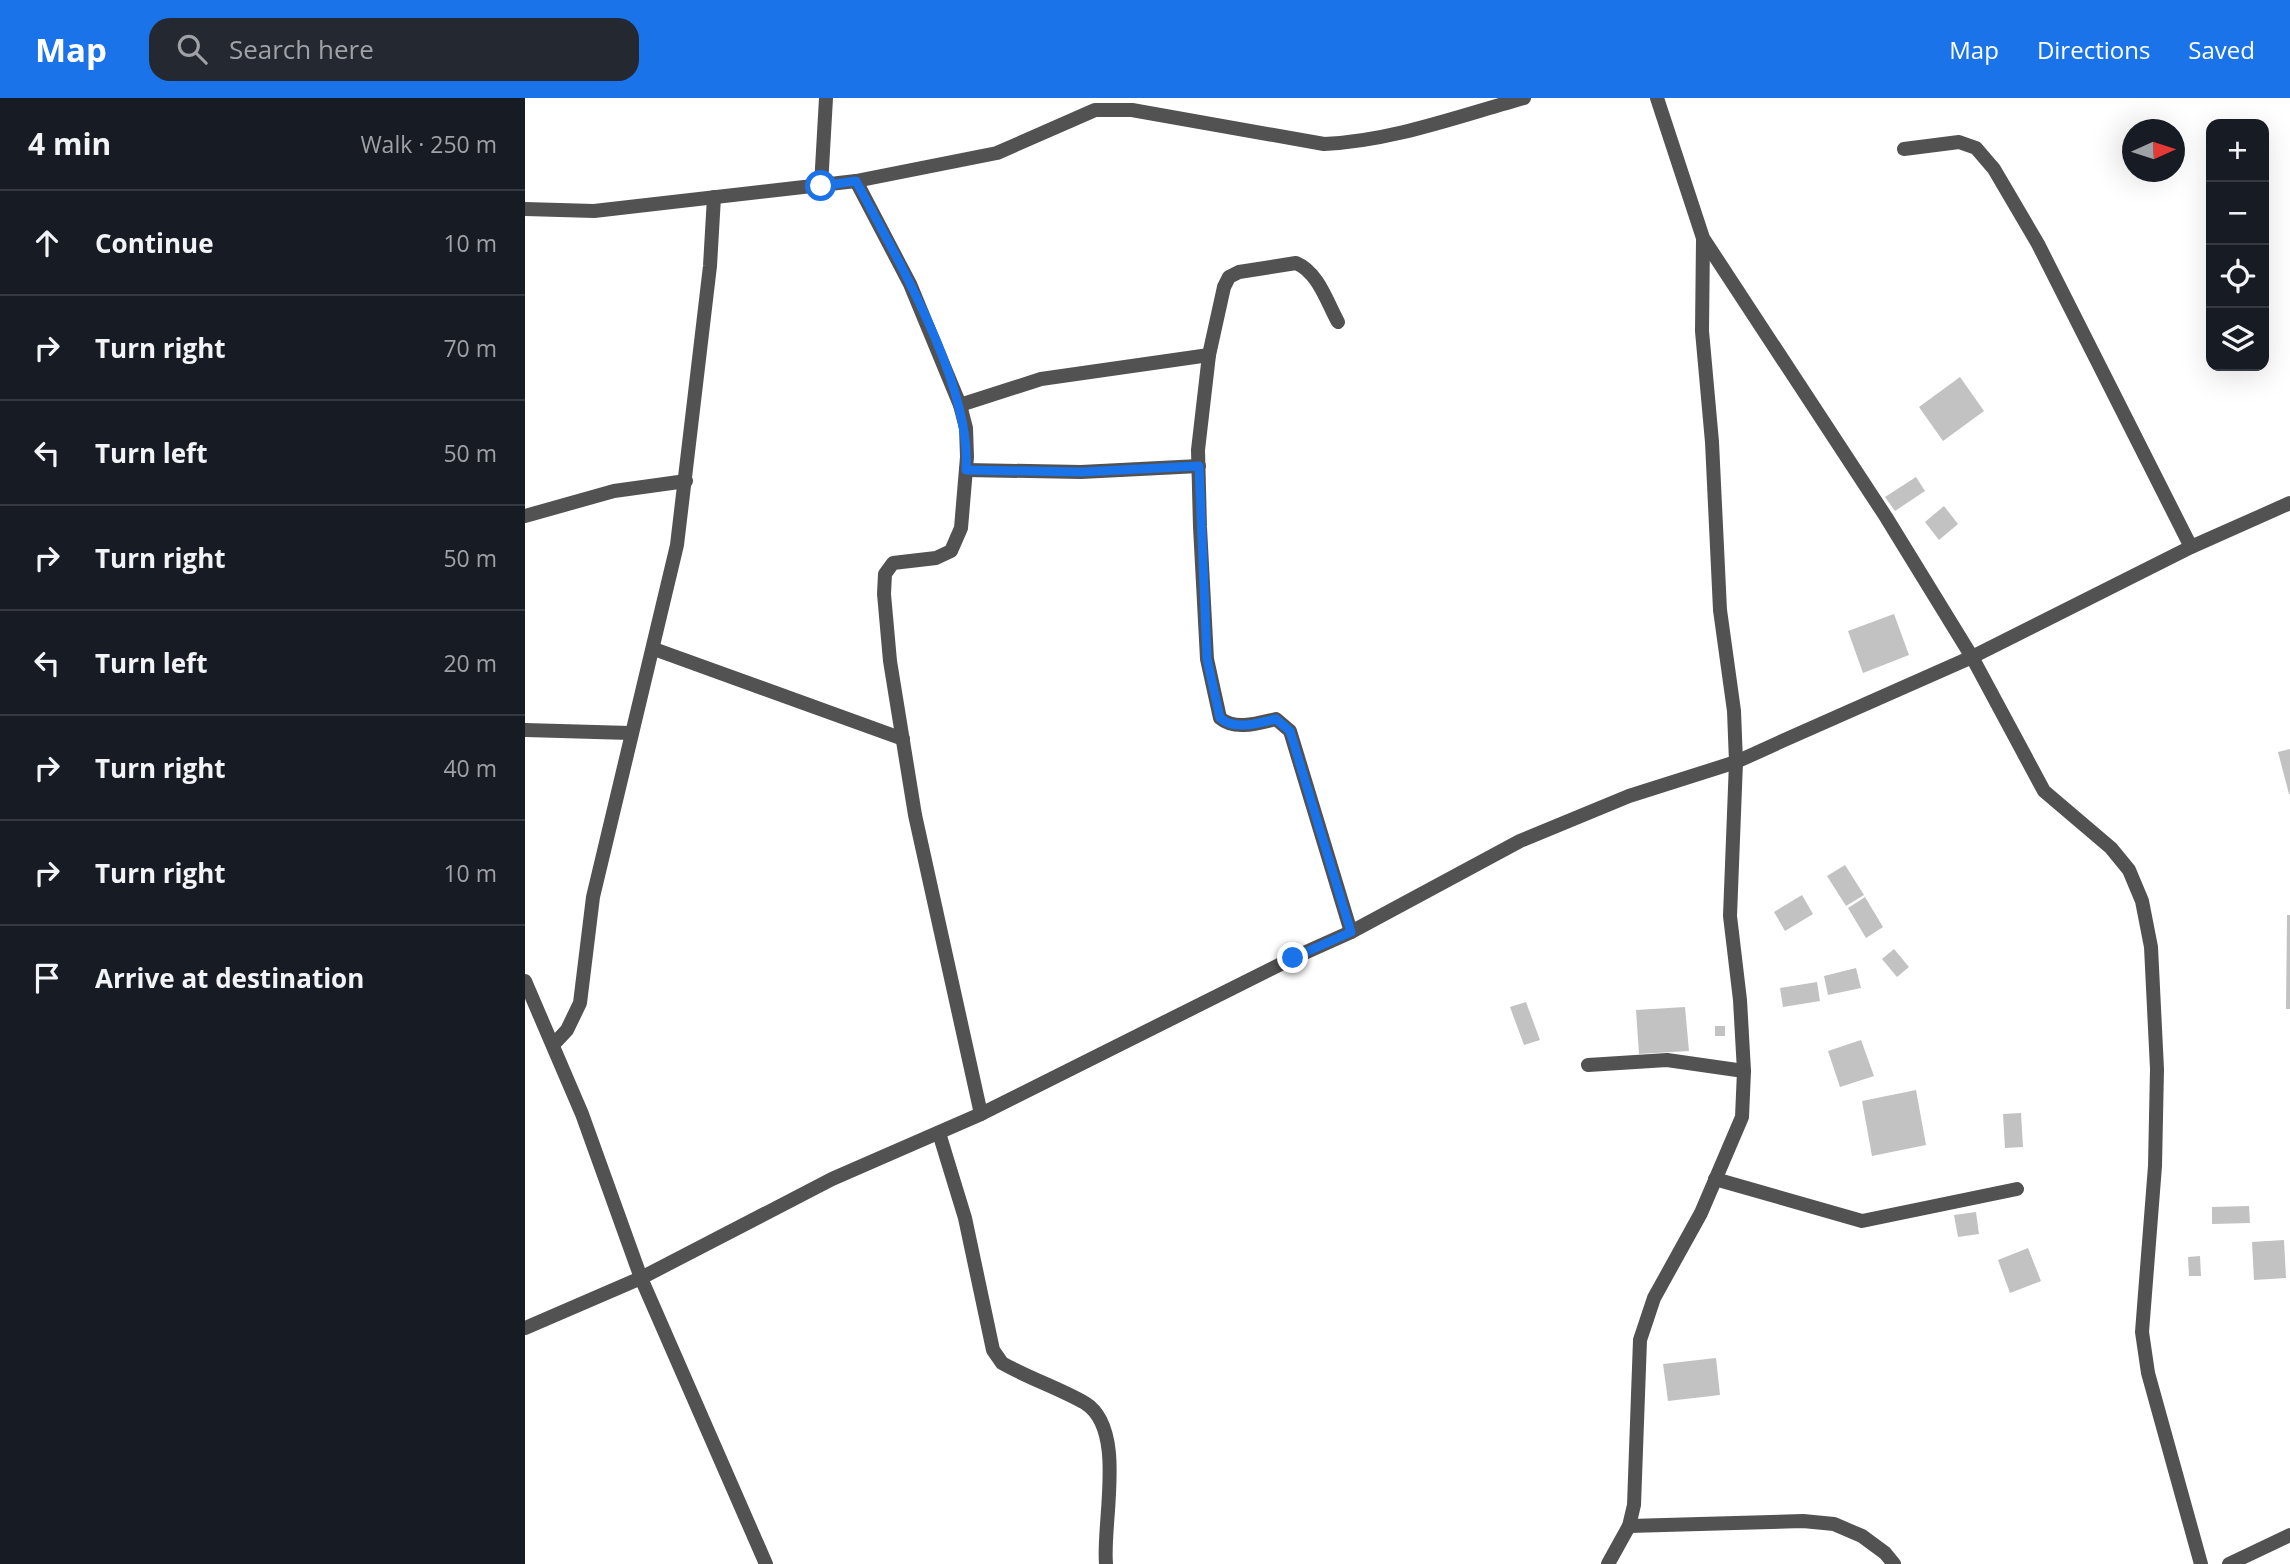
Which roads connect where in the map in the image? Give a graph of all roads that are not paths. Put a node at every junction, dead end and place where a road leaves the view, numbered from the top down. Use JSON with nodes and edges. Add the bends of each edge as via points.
{"nodes":[{"id":1,"x":826,"y":98,"type":"edge"},
{"id":2,"x":1524,"y":98,"type":"edge"},
{"id":3,"x":1657,"y":98,"type":"edge"},
{"id":4,"x":1904,"y":149,"type":"dead end"},
{"id":5,"x":856,"y":181,"type":"junction"},
{"id":6,"x":821,"y":186,"type":"junction"},
{"id":7,"x":715,"y":197,"type":"junction"},
{"id":8,"x":525,"y":209,"type":"edge"},
{"id":9,"x":1703,"y":239,"type":"junction"},
{"id":10,"x":1338,"y":322,"type":"dead end"},
{"id":11,"x":1209,"y":355,"type":"junction"},
{"id":12,"x":960,"y":405,"type":"junction"},
{"id":13,"x":1199,"y":466,"type":"junction"},
{"id":14,"x":966,"y":470,"type":"junction"},
{"id":15,"x":686,"y":481,"type":"junction"},
{"id":16,"x":2290,"y":503,"type":"edge"},
{"id":17,"x":525,"y":516,"type":"edge"},
{"id":18,"x":2192,"y":547,"type":"junction"},
{"id":19,"x":654,"y":649,"type":"junction"},
{"id":20,"x":1972,"y":657,"type":"junction"},
{"id":21,"x":525,"y":730,"type":"edge"},
{"id":22,"x":630,"y":733,"type":"junction"},
{"id":23,"x":903,"y":739,"type":"junction"},
{"id":24,"x":1736,"y":762,"type":"junction"},
{"id":25,"x":1351,"y":932,"type":"junction"},
{"id":26,"x":525,"y":981,"type":"edge"},
{"id":27,"x":553,"y":1045,"type":"junction"},
{"id":28,"x":1588,"y":1065,"type":"dead end"},
{"id":29,"x":1744,"y":1071,"type":"junction"},
{"id":30,"x":981,"y":1114,"type":"junction"},
{"id":31,"x":939,"y":1133,"type":"junction"},
{"id":32,"x":1715,"y":1180,"type":"junction"},
{"id":33,"x":2017,"y":1189,"type":"dead end"},
{"id":34,"x":641,"y":1278,"type":"junction"},
{"id":35,"x":525,"y":1328,"type":"edge"},
{"id":36,"x":1629,"y":1525,"type":"junction"},
{"id":37,"x":2290,"y":1535,"type":"edge"},
{"id":38,"x":766,"y":1564,"type":"edge"},
{"id":39,"x":1106,"y":1564,"type":"edge"},
{"id":40,"x":1608,"y":1564,"type":"edge"},
{"id":41,"x":1894,"y":1564,"type":"edge"},
{"id":42,"x":2201,"y":1564,"type":"edge"},
{"id":43,"x":2229,"y":1564,"type":"edge"}],
"edges":[{"from":1,"to":6,"type":"street"},
{"from":2,"to":5,"type":"street","via":[[1351,143],[1324,144],[1132,110],[1095,110],[997,153]]},
{"from":3,"to":9,"type":"street"},
{"from":4,"to":18,"type":"street","via":[[1959,142],[1976,148],[1994,169],[2043,255]]},
{"from":5,"to":6,"type":"street"},
{"from":5,"to":12,"type":"street","via":[[910,284]]},
{"from":6,"to":7,"type":"street"},
{"from":7,"to":8,"type":"street","via":[[594,211]]},
{"from":7,"to":15,"type":"street"},
{"from":9,"to":20,"type":"street"},
{"from":9,"to":24,"type":"street","via":[[1702,331],[1720,610]]},
{"from":10,"to":11,"type":"street","via":[[1304,266],[1296,263],[1239,272],[1229,277],[1224,287]]},
{"from":11,"to":12,"type":"street","via":[[1041,379]]},
{"from":11,"to":13,"type":"street"},
{"from":12,"to":14,"type":"street"},
{"from":13,"to":14,"type":"street","via":[[1081,472]]},
{"from":13,"to":25,"type":"street","via":[[1207,659],[1220,718],[1226,723],[1251,725],[1276,719],[1290,731]]},
{"from":14,"to":23,"type":"street","via":[[961,528],[951,551],[936,558],[901,560],[885,573],[890,661]]},
{"from":15,"to":17,"type":"street","via":[[614,491]]},
{"from":15,"to":19,"type":"street"},
{"from":16,"to":18,"type":"street"},
{"from":18,"to":20,"type":"street"},
{"from":19,"to":22,"type":"street"},
{"from":19,"to":23,"type":"street"},
{"from":20,"to":24,"type":"street"},
{"from":20,"to":42,"type":"street","via":[[2044,792],[2111,848],[2129,870],[2142,901],[2151,947],[2157,1069],[2155,1166],[2142,1332],[2148,1373]]},
{"from":21,"to":22,"type":"street"},
{"from":22,"to":27,"type":"street","via":[[593,897],[580,1003],[567,1030]]},
{"from":23,"to":30,"type":"street","via":[[917,828]]},
{"from":24,"to":25,"type":"street","via":[[1629,796],[1520,841]]},
{"from":24,"to":29,"type":"street","via":[[1730,916]]},
{"from":25,"to":30,"type":"street"},
{"from":26,"to":27,"type":"street"},
{"from":27,"to":34,"type":"street"},
{"from":28,"to":29,"type":"street","via":[[1667,1060]]},
{"from":29,"to":32,"type":"street","via":[[1742,1117]]},
{"from":30,"to":31,"type":"street"},
{"from":31,"to":34,"type":"street","via":[[832,1179]]},
{"from":31,"to":39,"type":"street","via":[[965,1218],[993,1350],[1002,1363],[1087,1405],[1105,1427],[1109,1463]]},
{"from":32,"to":33,"type":"street","via":[[1862,1221]]},
{"from":32,"to":36,"type":"street","via":[[1654,1298],[1640,1340],[1635,1505]]},
{"from":34,"to":35,"type":"street"},
{"from":34,"to":38,"type":"street"},
{"from":36,"to":40,"type":"street"},
{"from":36,"to":41,"type":"street","via":[[1834,1524],[1861,1536]]},
{"from":37,"to":43,"type":"street"}]}
